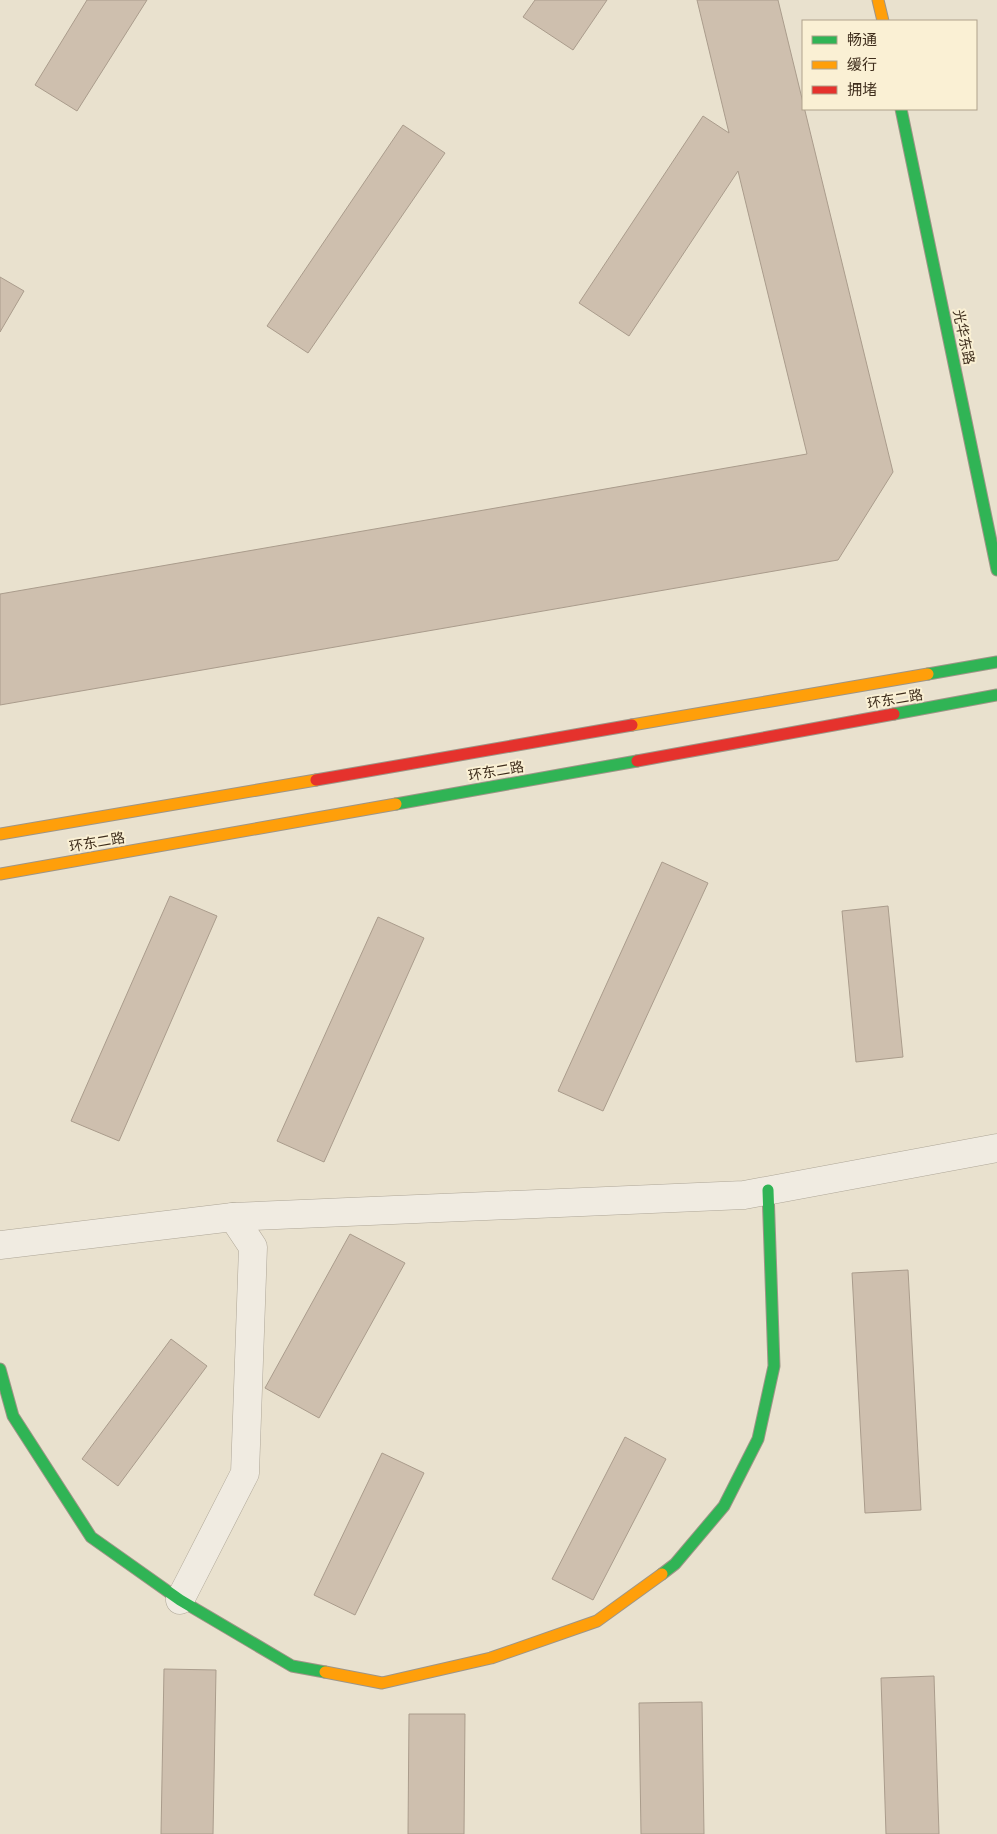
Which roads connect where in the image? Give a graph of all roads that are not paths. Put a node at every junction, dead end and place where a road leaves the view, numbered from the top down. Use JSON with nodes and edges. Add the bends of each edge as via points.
{"nodes":[{"id":1,"x":878,"y":0,"type":"edge"},
{"id":2,"x":883,"y":20,"type":"edge"},
{"id":3,"x":901,"y":110,"type":"edge"},
{"id":4,"x":997,"y":570,"type":"edge"},
{"id":5,"x":997,"y":662,"type":"edge"},
{"id":6,"x":997,"y":695,"type":"edge"},
{"id":7,"x":0,"y":834,"type":"edge"},
{"id":8,"x":0,"y":874,"type":"edge"},
{"id":9,"x":997,"y":1148,"type":"edge"},
{"id":10,"x":768,"y":1190,"type":"junction"},
{"id":11,"x":233,"y":1217,"type":"junction"},
{"id":12,"x":0,"y":1245,"type":"edge"},
{"id":13,"x":0,"y":1369,"type":"edge"},
{"id":14,"x":180,"y":1600,"type":"junction"}],
"edges":[{"from":1,"to":2,"type":"main road"},
{"from":3,"to":4,"type":"main road","name":"光华东路"},
{"from":5,"to":7,"type":"main road","name":"环东二路"},
{"from":6,"to":8,"type":"main road","name":"环东二路"},
{"from":9,"to":10,"type":"street"},
{"from":10,"to":11,"type":"street","via":[[735,1196]]},
{"from":10,"to":14,"type":"main road","via":[[774,1366],[758,1439],[724,1506],[676,1564],[597,1621],[491,1658],[382,1683],[292,1666]]},
{"from":11,"to":12,"type":"street"},
{"from":11,"to":14,"type":"street","via":[[253,1246],[245,1473]]},
{"from":13,"to":14,"type":"main road","via":[[13,1416],[91,1537]]}]}
